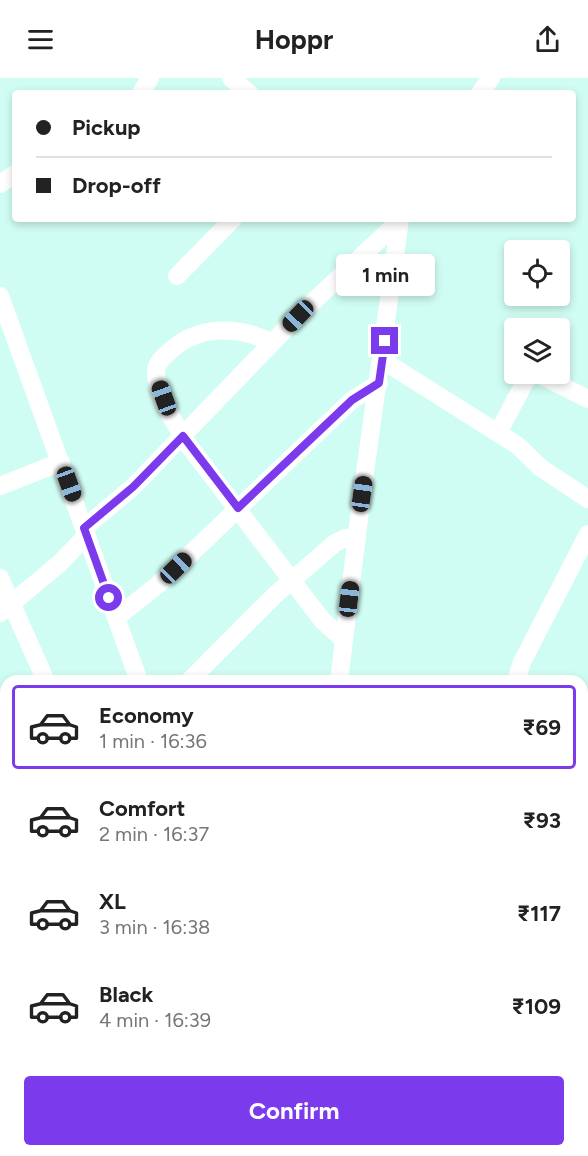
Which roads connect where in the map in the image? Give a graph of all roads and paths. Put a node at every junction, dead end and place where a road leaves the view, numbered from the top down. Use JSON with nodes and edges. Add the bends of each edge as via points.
{"nodes":[{"id":1,"x":231,"y":78,"type":"edge"},
{"id":2,"x":492,"y":78,"type":"edge"},
{"id":3,"x":251,"y":87,"type":"edge"},
{"id":4,"x":482,"y":90,"type":"edge"},
{"id":5,"x":230,"y":222,"type":"edge"},
{"id":6,"x":397,"y":222,"type":"edge"},
{"id":7,"x":400,"y":222,"type":"edge"},
{"id":8,"x":177,"y":276,"type":"dead end"},
{"id":9,"x":0,"y":296,"type":"edge"},
{"id":10,"x":272,"y":344,"type":"junction"},
{"id":11,"x":382,"y":360,"type":"junction"},
{"id":12,"x":379,"y":383,"type":"junction"},
{"id":13,"x":524,"y":384,"type":"edge"},
{"id":14,"x":558,"y":384,"type":"edge"},
{"id":15,"x":588,"y":399,"type":"edge"},
{"id":16,"x":498,"y":433,"type":"junction"},
{"id":17,"x":183,"y":436,"type":"junction"},
{"id":18,"x":61,"y":462,"type":"junction"},
{"id":19,"x":0,"y":486,"type":"edge"},
{"id":20,"x":588,"y":499,"type":"edge"},
{"id":21,"x":238,"y":508,"type":"junction"},
{"id":22,"x":86,"y":532,"type":"junction"},
{"id":23,"x":588,"y":534,"type":"edge"},
{"id":24,"x":357,"y":538,"type":"junction"},
{"id":25,"x":0,"y":578,"type":"edge"},
{"id":26,"x":292,"y":580,"type":"junction"},
{"id":27,"x":6,"y":608,"type":"edge"},
{"id":28,"x":117,"y":618,"type":"junction"},
{"id":29,"x":344,"y":640,"type":"junction"},
{"id":30,"x":43,"y":675,"type":"edge"},
{"id":31,"x":137,"y":675,"type":"edge"},
{"id":32,"x":195,"y":675,"type":"edge"},
{"id":33,"x":340,"y":675,"type":"edge"},
{"id":34,"x":518,"y":675,"type":"edge"}],
"edges":[{"from":1,"to":3,"type":"street"},
{"from":2,"to":4,"type":"street"},
{"from":5,"to":8,"type":"street"},
{"from":6,"to":10,"type":"street"},
{"from":7,"to":11,"type":"street"},
{"from":9,"to":18,"type":"street"},
{"from":10,"to":17,"type":"street"},
{"from":10,"to":17,"type":"street","via":[[244,333],[206,331],[177,344],[159,362],[158,381],[170,415]]},
{"from":11,"to":12,"type":"street"},
{"from":11,"to":16,"type":"street"},
{"from":12,"to":21,"type":"street","via":[[352,400]]},
{"from":12,"to":24,"type":"street"},
{"from":13,"to":16,"type":"street"},
{"from":14,"to":15,"type":"street"},
{"from":16,"to":20,"type":"street"},
{"from":17,"to":21,"type":"street"},
{"from":17,"to":22,"type":"street"},
{"from":18,"to":19,"type":"street"},
{"from":18,"to":22,"type":"street"},
{"from":21,"to":26,"type":"street"},
{"from":21,"to":28,"type":"street","via":[[160,583]]},
{"from":22,"to":27,"type":"street","via":[[59,564]]},
{"from":22,"to":28,"type":"street"},
{"from":23,"to":34,"type":"street"},
{"from":24,"to":26,"type":"street","via":[[334,543]]},
{"from":24,"to":29,"type":"street"},
{"from":25,"to":27,"type":"street"},
{"from":26,"to":29,"type":"street","via":[[322,620]]},
{"from":26,"to":32,"type":"street"},
{"from":27,"to":30,"type":"street"},
{"from":28,"to":31,"type":"street"},
{"from":29,"to":33,"type":"street"}]}
